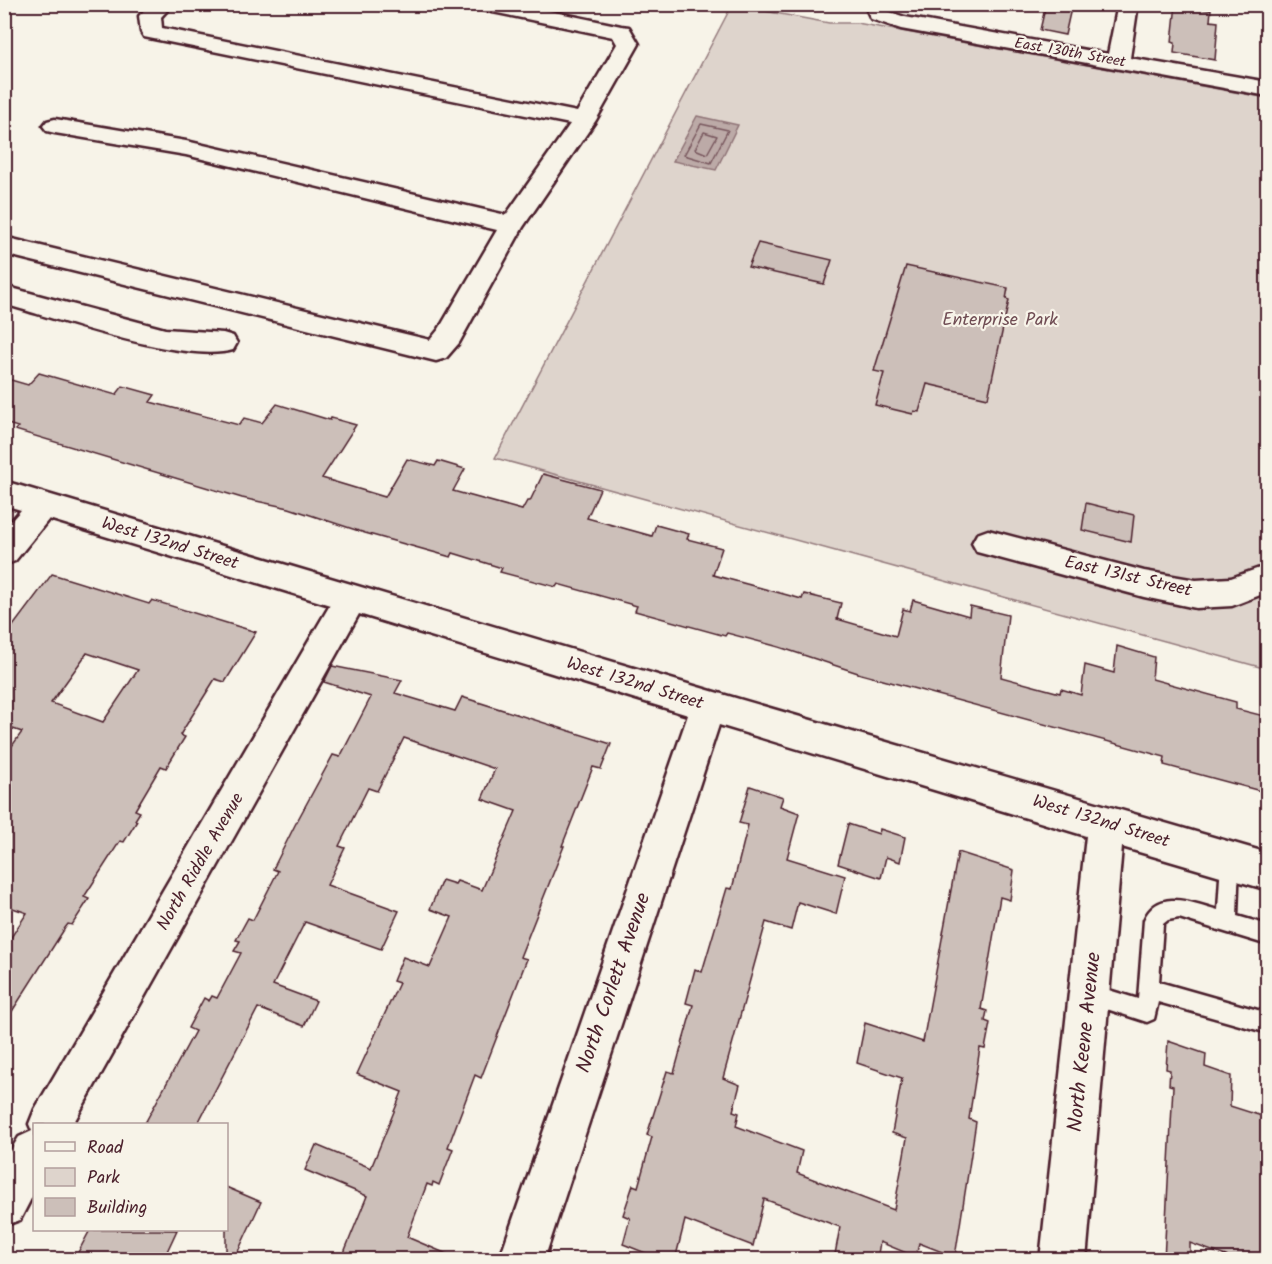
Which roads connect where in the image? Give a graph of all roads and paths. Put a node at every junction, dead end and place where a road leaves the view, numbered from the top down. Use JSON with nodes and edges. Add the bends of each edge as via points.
{"nodes":[{"id":1,"x":163,"y":4,"type":"edge"},
{"id":2,"x":483,"y":4,"type":"edge"},
{"id":3,"x":1128,"y":4,"type":"edge"},
{"id":4,"x":874,"y":7,"type":"edge"},
{"id":5,"x":1118,"y":61,"type":"junction"},
{"id":6,"x":1268,"y":89,"type":"edge"},
{"id":7,"x":584,"y":120,"type":"junction"},
{"id":8,"x":55,"y":126,"type":"dead end"},
{"id":9,"x":512,"y":225,"type":"junction"},
{"id":10,"x":4,"y":245,"type":"edge"},
{"id":11,"x":4,"y":295,"type":"edge"},
{"id":12,"x":223,"y":343,"type":"dead end"},
{"id":13,"x":4,"y":493,"type":"edge"},
{"id":14,"x":43,"y":505,"type":"junction"},
{"id":15,"x":988,"y":543,"type":"dead end"},
{"id":16,"x":4,"y":552,"type":"edge"},
{"id":17,"x":1268,"y":578,"type":"edge"},
{"id":18,"x":351,"y":599,"type":"junction"},
{"id":19,"x":708,"y":706,"type":"junction"},
{"id":20,"x":1106,"y":824,"type":"junction"},
{"id":21,"x":1230,"y":861,"type":"junction"},
{"id":22,"x":1268,"y":872,"type":"edge"},
{"id":23,"x":1227,"y":923,"type":"junction"},
{"id":24,"x":1268,"y":935,"type":"edge"},
{"id":25,"x":1148,"y":989,"type":"junction"},
{"id":26,"x":1089,"y":994,"type":"junction"},
{"id":27,"x":1268,"y":1023,"type":"edge"},
{"id":28,"x":51,"y":1123,"type":"edge"},
{"id":29,"x":33,"y":1154,"type":"edge"},
{"id":30,"x":4,"y":1204,"type":"edge"},
{"id":31,"x":521,"y":1260,"type":"edge"},
{"id":32,"x":1063,"y":1260,"type":"edge"}],
"edges":[{"from":1,"to":7,"type":"street","via":[[150,16],[152,32]]},
{"from":2,"to":7,"type":"street","via":[[621,32],[628,44]]},
{"from":3,"to":5,"type":"street"},
{"from":4,"to":5,"type":"street","name":"East 130th Street","via":[[878,15],[901,23]]},
{"from":5,"to":6,"type":"street","name":"East 130th Street"},
{"from":7,"to":9,"type":"street"},
{"from":8,"to":9,"type":"street","via":[[186,148]]},
{"from":9,"to":10,"type":"street","via":[[436,351]]},
{"from":11,"to":12,"type":"street","via":[[165,339]]},
{"from":13,"to":14,"type":"street","name":"West 132nd Street"},
{"from":14,"to":16,"type":"street"},
{"from":14,"to":18,"type":"street","name":"West 132nd Street"},
{"from":15,"to":17,"type":"street","name":"East 131st Street","via":[[1196,594],[1232,592]]},
{"from":18,"to":19,"type":"street","name":"West 132nd Street"},
{"from":18,"to":28,"type":"street","name":"North Riddle Avenue"},
{"from":19,"to":20,"type":"street","name":"West 132nd Street"},
{"from":19,"to":31,"type":"street","name":"North Corlett Avenue"},
{"from":20,"to":21,"type":"street","name":"West 132nd Street"},
{"from":20,"to":26,"type":"street","name":"North Keene Avenue"},
{"from":21,"to":22,"type":"street","name":"West 132nd Street"},
{"from":21,"to":23,"type":"lane"},
{"from":23,"to":24,"type":"lane"},
{"from":23,"to":25,"type":"lane","via":[[1179,908],[1163,911],[1154,920]]},
{"from":25,"to":26,"type":"lane","via":[[1147,1012]]},
{"from":25,"to":27,"type":"lane"},
{"from":26,"to":32,"type":"street","name":"North Keene Avenue"},
{"from":29,"to":30,"type":"street"}]}
